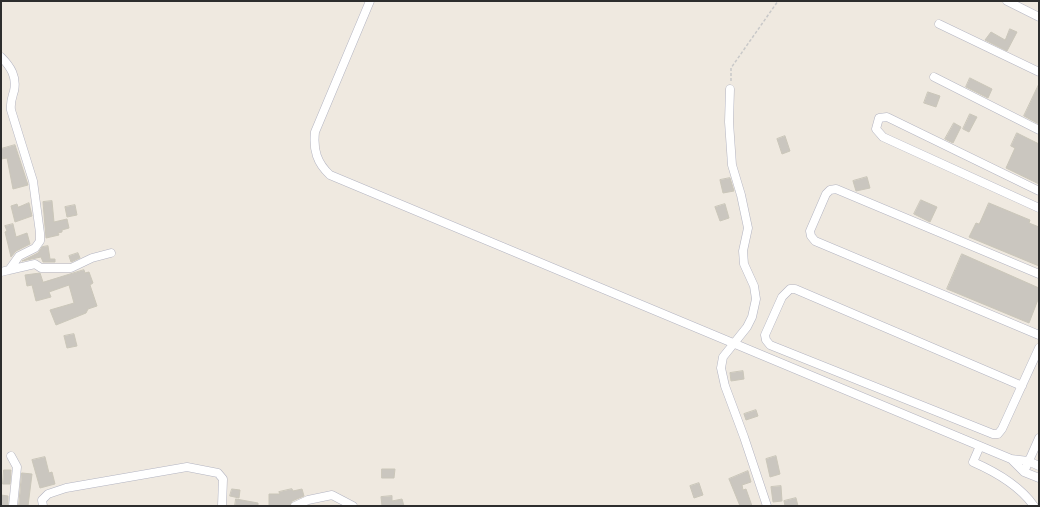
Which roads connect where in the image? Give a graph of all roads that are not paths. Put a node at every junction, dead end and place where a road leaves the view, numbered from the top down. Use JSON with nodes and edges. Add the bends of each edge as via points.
{"nodes":[{"id":1,"x":370,"y":1,"type":"edge"},
{"id":2,"x":1007,"y":1,"type":"edge"},
{"id":3,"x":1039,"y":17,"type":"edge"},
{"id":4,"x":939,"y":24,"type":"dead end"},
{"id":5,"x":1,"y":57,"type":"edge"},
{"id":6,"x":1039,"y":72,"type":"edge"},
{"id":7,"x":934,"y":77,"type":"dead end"},
{"id":8,"x":730,"y":89,"type":"road end"},
{"id":9,"x":1039,"y":130,"type":"edge"},
{"id":10,"x":1039,"y":191,"type":"edge"},
{"id":11,"x":1039,"y":208,"type":"edge"},
{"id":12,"x":110,"y":254,"type":"dead end"},
{"id":13,"x":5,"y":271,"type":"edge"},
{"id":14,"x":1039,"y":274,"type":"edge"},
{"id":15,"x":1039,"y":335,"type":"edge"},
{"id":16,"x":732,"y":344,"type":"junction"},
{"id":17,"x":1039,"y":348,"type":"edge"},
{"id":18,"x":1022,"y":386,"type":"junction"},
{"id":19,"x":1039,"y":440,"type":"edge"},
{"id":20,"x":980,"y":446,"type":"junction"},
{"id":21,"x":11,"y":456,"type":"dead end"},
{"id":22,"x":1011,"y":459,"type":"junction"},
{"id":23,"x":1028,"y":461,"type":"junction"},
{"id":24,"x":1039,"y":465,"type":"edge"},
{"id":25,"x":1024,"y":472,"type":"junction"},
{"id":26,"x":1037,"y":479,"type":"edge"},
{"id":27,"x":13,"y":506,"type":"edge"},
{"id":28,"x":43,"y":506,"type":"edge"},
{"id":29,"x":222,"y":506,"type":"edge"},
{"id":30,"x":295,"y":506,"type":"edge"},
{"id":31,"x":353,"y":506,"type":"edge"},
{"id":32,"x":767,"y":506,"type":"edge"},
{"id":33,"x":1034,"y":506,"type":"edge"}],
"edges":[{"from":1,"to":16,"type":"street","via":[[315,132],[318,160],[330,175]]},
{"from":2,"to":3,"type":"street"},
{"from":4,"to":6,"type":"street"},
{"from":5,"to":13,"type":"street","via":[[14,75],[11,110],[33,182],[40,233],[40,241],[35,248],[19,256]]},
{"from":7,"to":9,"type":"street"},
{"from":8,"to":16,"type":"street","via":[[732,165],[748,228],[743,251],[744,264],[754,286],[756,299],[755,309],[747,327]]},
{"from":10,"to":11,"type":"street","via":[[887,117],[879,118],[876,123],[876,129],[883,137]]},
{"from":12,"to":13,"type":"street","via":[[92,258],[71,268],[41,268],[36,264]]},
{"from":14,"to":15,"type":"street","via":[[836,189],[826,194],[810,231],[815,241]]},
{"from":16,"to":20,"type":"street"},
{"from":16,"to":32,"type":"street","via":[[721,362],[725,386]]},
{"from":17,"to":18,"type":"street"},
{"from":18,"to":18,"type":"street","via":[[1002,429],[998,434],[993,434],[770,345],[765,335],[782,297],[790,289],[795,289]]},
{"from":19,"to":23,"type":"street"},
{"from":20,"to":22,"type":"street"},
{"from":20,"to":33,"type":"street","via":[[973,462],[999,474]]},
{"from":21,"to":27,"type":"street","via":[[17,467]]},
{"from":22,"to":23,"type":"street"},
{"from":22,"to":25,"type":"street"},
{"from":23,"to":24,"type":"street"},
{"from":23,"to":25,"type":"street"},
{"from":24,"to":26,"type":"street"},
{"from":25,"to":26,"type":"street"},
{"from":28,"to":29,"type":"street","via":[[42,500],[48,494],[66,488],[187,467],[218,473],[223,479]]},
{"from":30,"to":31,"type":"street","via":[[308,500],[332,495]]}]}
